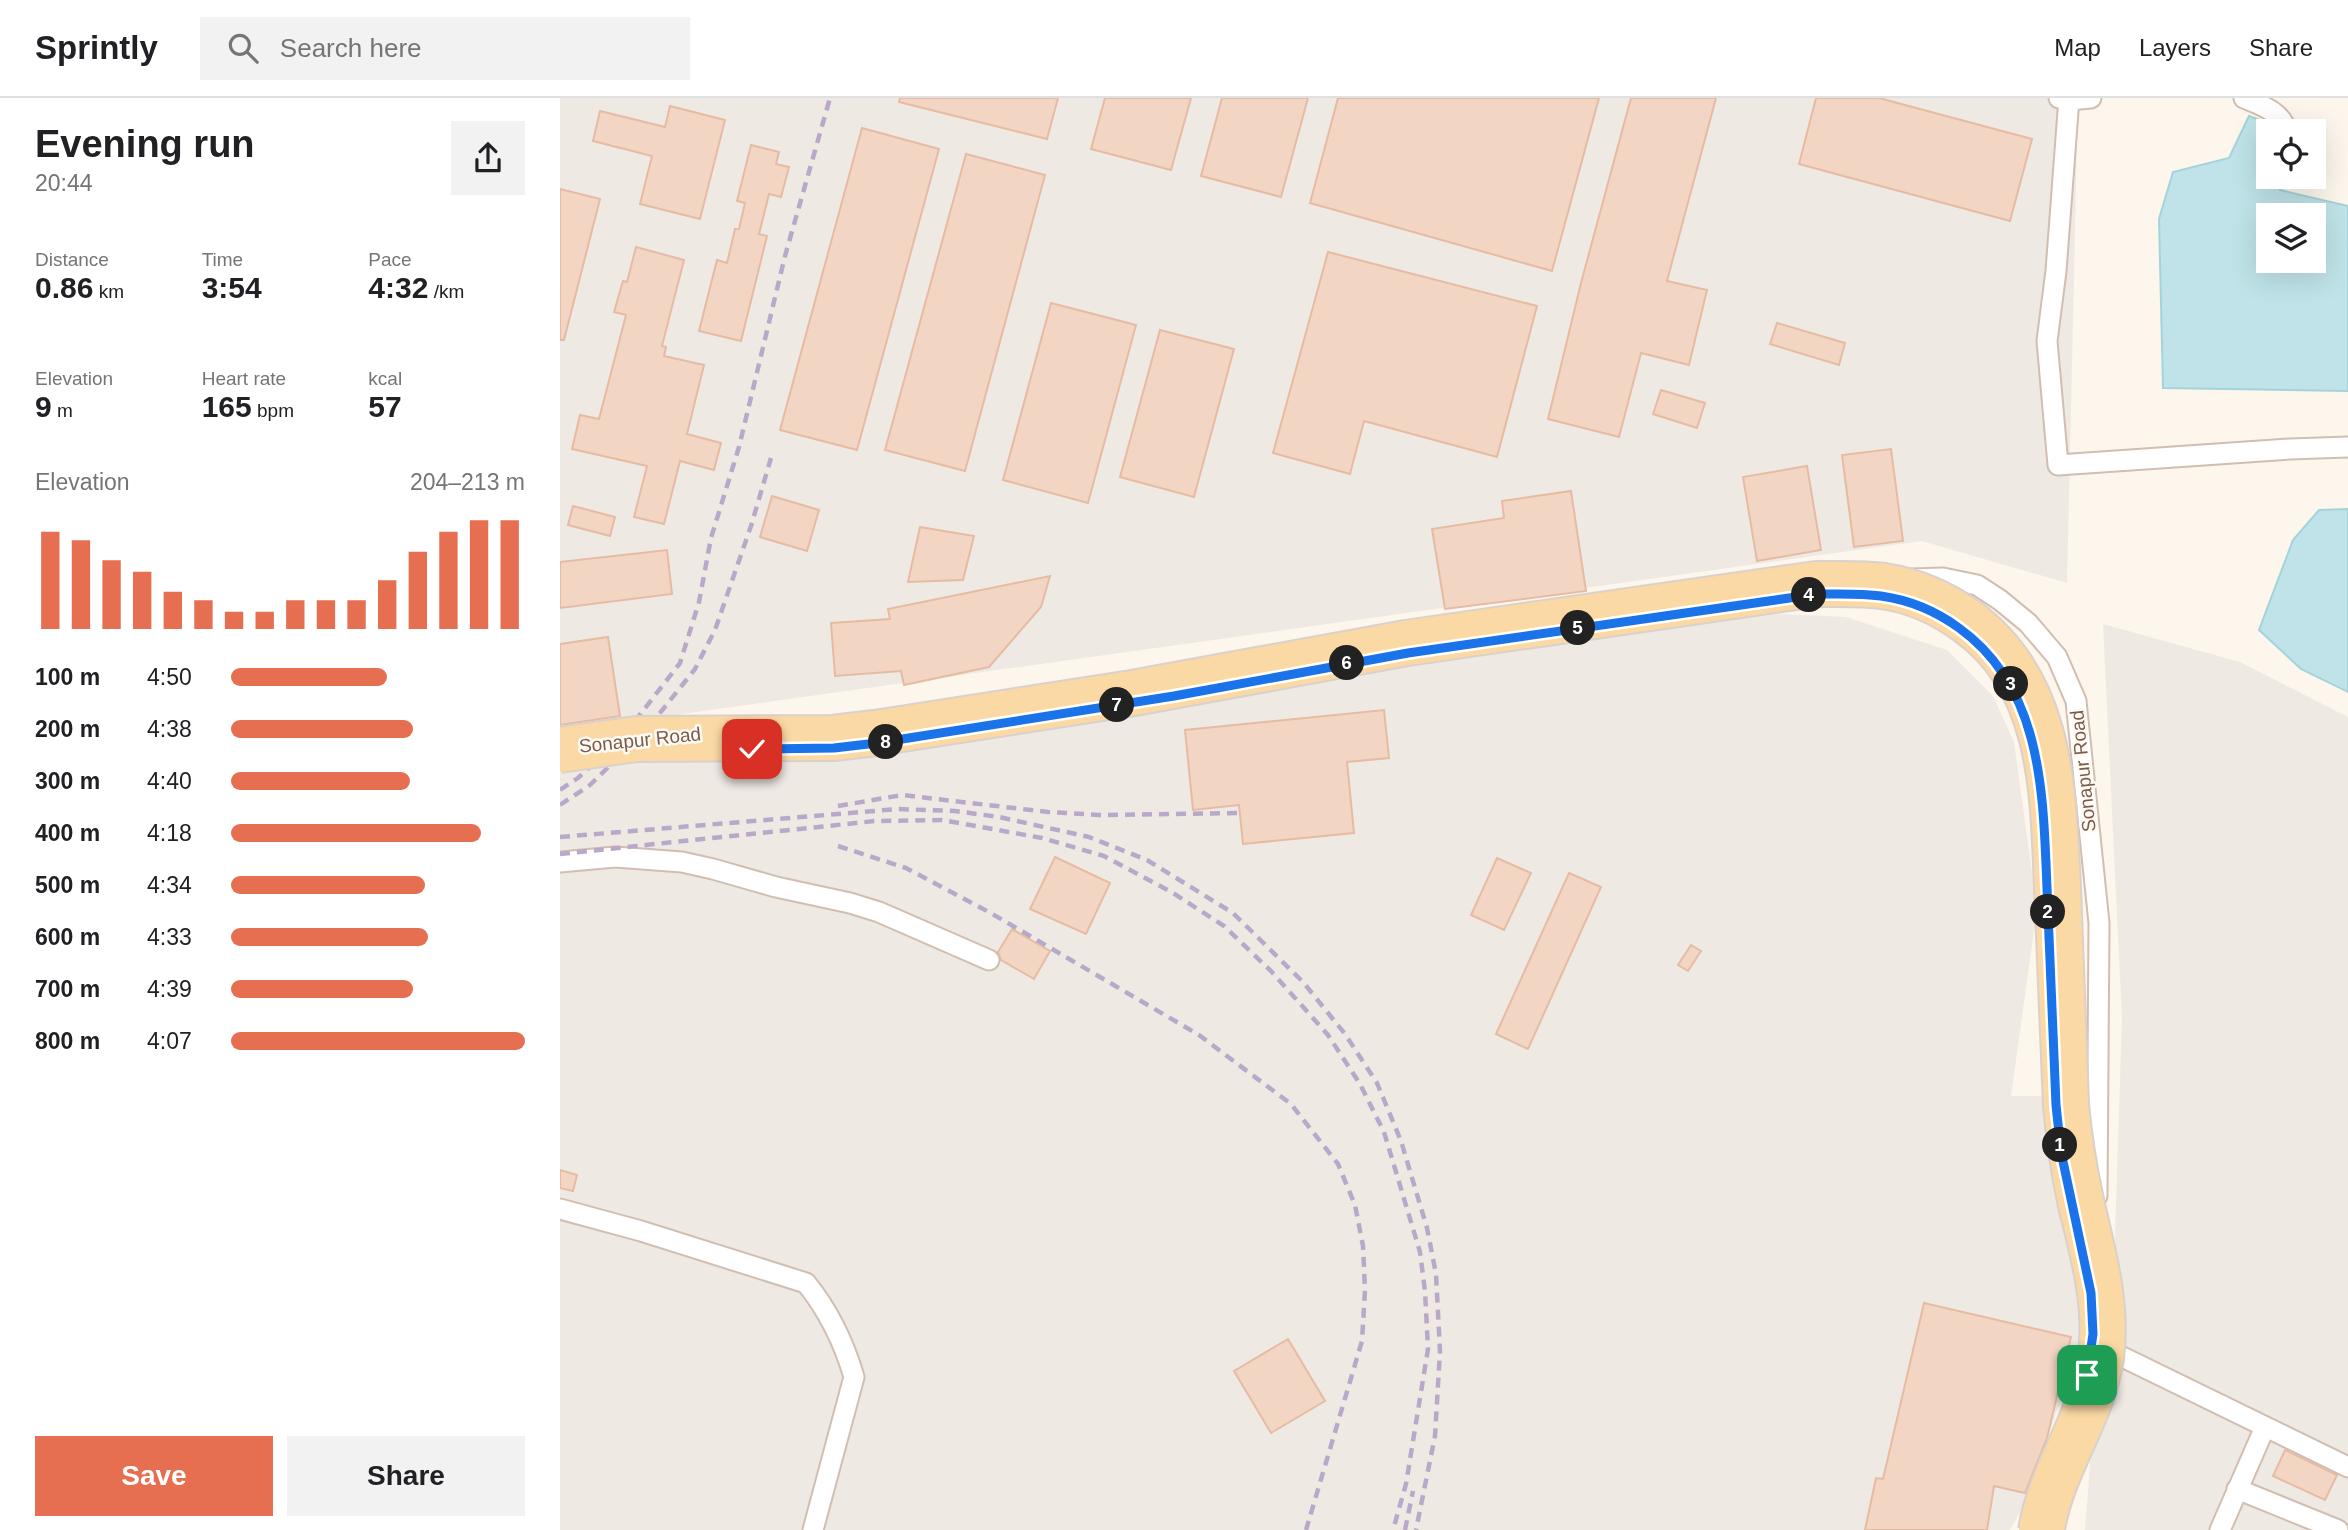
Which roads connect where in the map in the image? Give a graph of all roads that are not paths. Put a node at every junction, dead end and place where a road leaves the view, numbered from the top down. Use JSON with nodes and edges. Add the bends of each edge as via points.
{"nodes":[{"id":1,"x":2091,"y":98,"type":"edge"},
{"id":2,"x":2244,"y":98,"type":"edge"},
{"id":3,"x":2066,"y":99,"type":"edge"},
{"id":4,"x":2281,"y":119,"type":"edge"},
{"id":5,"x":2348,"y":447,"type":"edge"},
{"id":6,"x":560,"y":740,"type":"edge"},
{"id":7,"x":560,"y":749,"type":"edge"},
{"id":8,"x":560,"y":761,"type":"edge"},
{"id":9,"x":560,"y":862,"type":"edge"},
{"id":10,"x":989,"y":960,"type":"dead end"},
{"id":11,"x":560,"y":1209,"type":"edge"},
{"id":12,"x":2095,"y":1343,"type":"junction"},
{"id":13,"x":2265,"y":1426,"type":"junction"},
{"id":14,"x":2348,"y":1467,"type":"edge"},
{"id":15,"x":2237,"y":1489,"type":"junction"},
{"id":16,"x":813,"y":1530,"type":"edge"},
{"id":17,"x":2025,"y":1530,"type":"edge"},
{"id":18,"x":2031,"y":1530,"type":"edge"},
{"id":19,"x":2052,"y":1530,"type":"edge"},
{"id":20,"x":2220,"y":1530,"type":"edge"},
{"id":21,"x":2338,"y":1530,"type":"edge"}],
"edges":[{"from":1,"to":3,"type":"street"},
{"from":2,"to":4,"type":"street"},
{"from":3,"to":5,"type":"street","via":[[2047,341],[2058,465]]},
{"from":6,"to":19,"type":"main road","bridge":true,"via":[[635,729],[864,724],[1131,683],[1405,633],[1816,574],[1885,576],[1946,596],[1998,634],[2034,683],[2049,721],[2064,812],[2076,1104],[2111,1290],[2113,1335],[2100,1406]]},
{"from":7,"to":12,"type":"street","name":"Sonapur Road","via":[[639,737],[811,726],[1088,694],[1516,620],[1730,591],[1943,578],[1977,585],[2028,622],[2057,657],[2076,701],[2099,923],[2095,1301],[2099,1329]]},
{"from":8,"to":18,"type":"main road","bridge":true,"via":[[637,749],[834,748],[877,743],[1408,653],[1817,594],[1882,596],[1937,614],[1984,648],[2016,692],[2031,735],[2044,814],[2056,1105],[2061,1152],[2091,1293],[2093,1334],[2080,1399],[2041,1492]]},
{"from":9,"to":10,"type":"street","via":[[615,856],[713,869],[879,912]]},
{"from":11,"to":16,"type":"street","via":[[806,1283],[821,1301],[855,1377]]},
{"from":12,"to":13,"type":"street"},
{"from":12,"to":17,"type":"street","name":"Sonapur Road","via":[[2081,1402]]},
{"from":13,"to":14,"type":"street"},
{"from":13,"to":15,"type":"street"},
{"from":15,"to":20,"type":"street"},
{"from":15,"to":21,"type":"street"}]}
